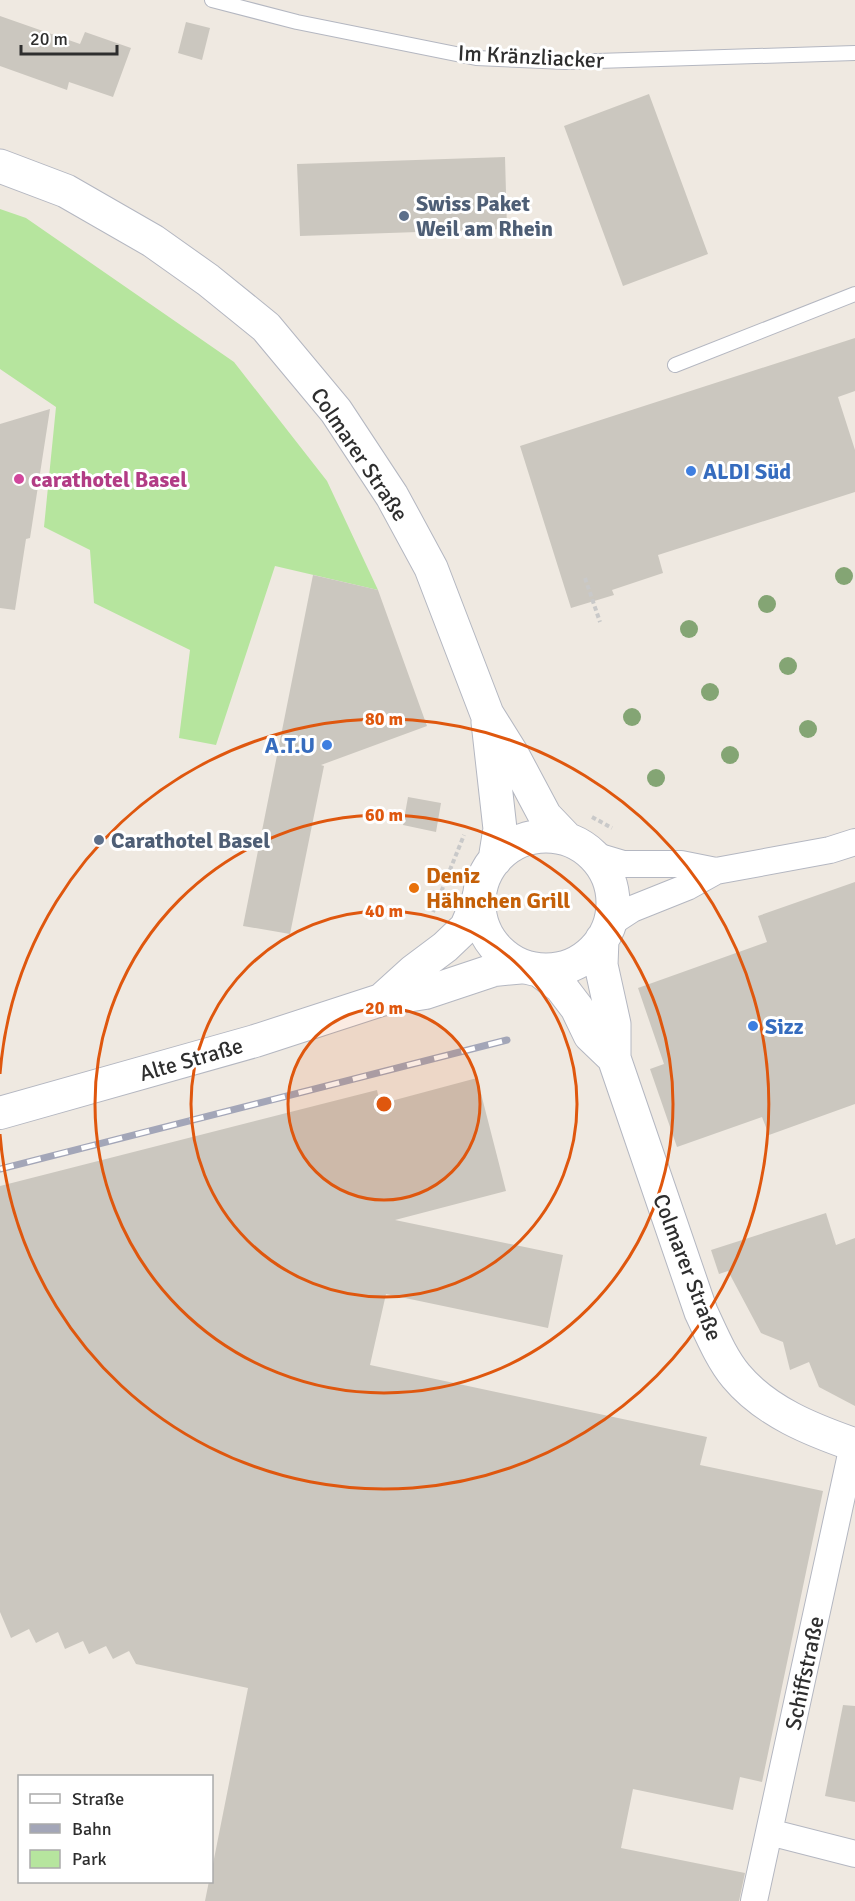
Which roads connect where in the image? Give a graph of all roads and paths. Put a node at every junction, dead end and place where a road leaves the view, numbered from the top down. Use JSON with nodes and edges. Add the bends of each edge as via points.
{"nodes":[{"id":1,"x":212,"y":0,"type":"edge"},
{"id":2,"x":855,"y":52,"type":"edge"},
{"id":3,"x":0,"y":166,"type":"edge"},
{"id":4,"x":855,"y":294,"type":"edge"},
{"id":5,"x":675,"y":365,"type":"dead end"},
{"id":6,"x":585,"y":578,"type":"dead end"},
{"id":7,"x":600,"y":622,"type":"dead end"},
{"id":8,"x":487,"y":714,"type":"junction"},
{"id":9,"x":585,"y":812,"type":"dead end"},
{"id":10,"x":467,"y":827,"type":"dead end"},
{"id":11,"x":622,"y":833,"type":"dead end"},
{"id":12,"x":855,"y":842,"type":"edge"},
{"id":13,"x":580,"y":847,"type":"junction"},
{"id":14,"x":495,"y":860,"type":"junction"},
{"id":15,"x":716,"y":871,"type":"junction"},
{"id":16,"x":480,"y":894,"type":"junction"},
{"id":17,"x":431,"y":919,"type":"dead end"},
{"id":18,"x":606,"y":932,"type":"junction"},
{"id":19,"x":532,"y":968,"type":"junction"},
{"id":20,"x":381,"y":1000,"type":"junction"},
{"id":21,"x":614,"y":1058,"type":"junction"},
{"id":22,"x":0,"y":1113,"type":"edge"},
{"id":23,"x":854,"y":1445,"type":"edge"},
{"id":24,"x":769,"y":1832,"type":"junction"},
{"id":25,"x":855,"y":1854,"type":"edge"},
{"id":26,"x":754,"y":1901,"type":"edge"}],
"edges":[{"from":1,"to":2,"type":"lane","name":"Im Kränzliacker","via":[[476,58],[565,62]]},
{"from":3,"to":8,"type":"main road","name":"Colmarer Straße","via":[[66,191],[153,241],[266,327],[336,411],[392,496],[431,568]]},
{"from":4,"to":5,"type":"lane"},
{"from":6,"to":7,"type":"path"},
{"from":8,"to":13,"type":"main road","name":"Colmarer Straße","via":[[545,816]]},
{"from":8,"to":14,"type":"main road","name":"Colmarer Straße","via":[[500,829]]},
{"from":9,"to":11,"type":"path"},
{"from":10,"to":17,"type":"path"},
{"from":12,"to":15,"type":"street"},
{"from":13,"to":14,"type":"main road","via":[[548,836],[528,838]]},
{"from":13,"to":15,"type":"street","via":[[622,864],[681,864]]},
{"from":13,"to":18,"type":"main road","via":[[604,870],[611,888],[612,906]]},
{"from":14,"to":16,"type":"main road","via":[[484,876]]},
{"from":15,"to":18,"type":"street","via":[[632,909]]},
{"from":16,"to":19,"type":"main road","via":[[485,931],[495,946],[509,959]]},
{"from":16,"to":20,"type":"street","name":"Alte Straße","via":[[466,927]]},
{"from":18,"to":19,"type":"main road","via":[[590,953],[574,963],[557,969]]},
{"from":18,"to":21,"type":"main road","name":"Colmarer Straße","via":[[601,965],[614,1024]]},
{"from":19,"to":20,"type":"street","name":"Alte Straße","via":[[494,970],[425,993]]},
{"from":19,"to":21,"type":"main road","name":"Colmarer Straße","via":[[561,987],[590,1035]]},
{"from":20,"to":22,"type":"street","name":"Alte Straße","via":[[255,1041]]},
{"from":21,"to":23,"type":"main road","name":"Colmarer Straße","via":[[701,1312],[736,1377],[801,1426]]},
{"from":23,"to":24,"type":"street","name":"Schiffstraße"},
{"from":24,"to":25,"type":"street"},
{"from":24,"to":26,"type":"street","name":"Schiffstraße"}]}
